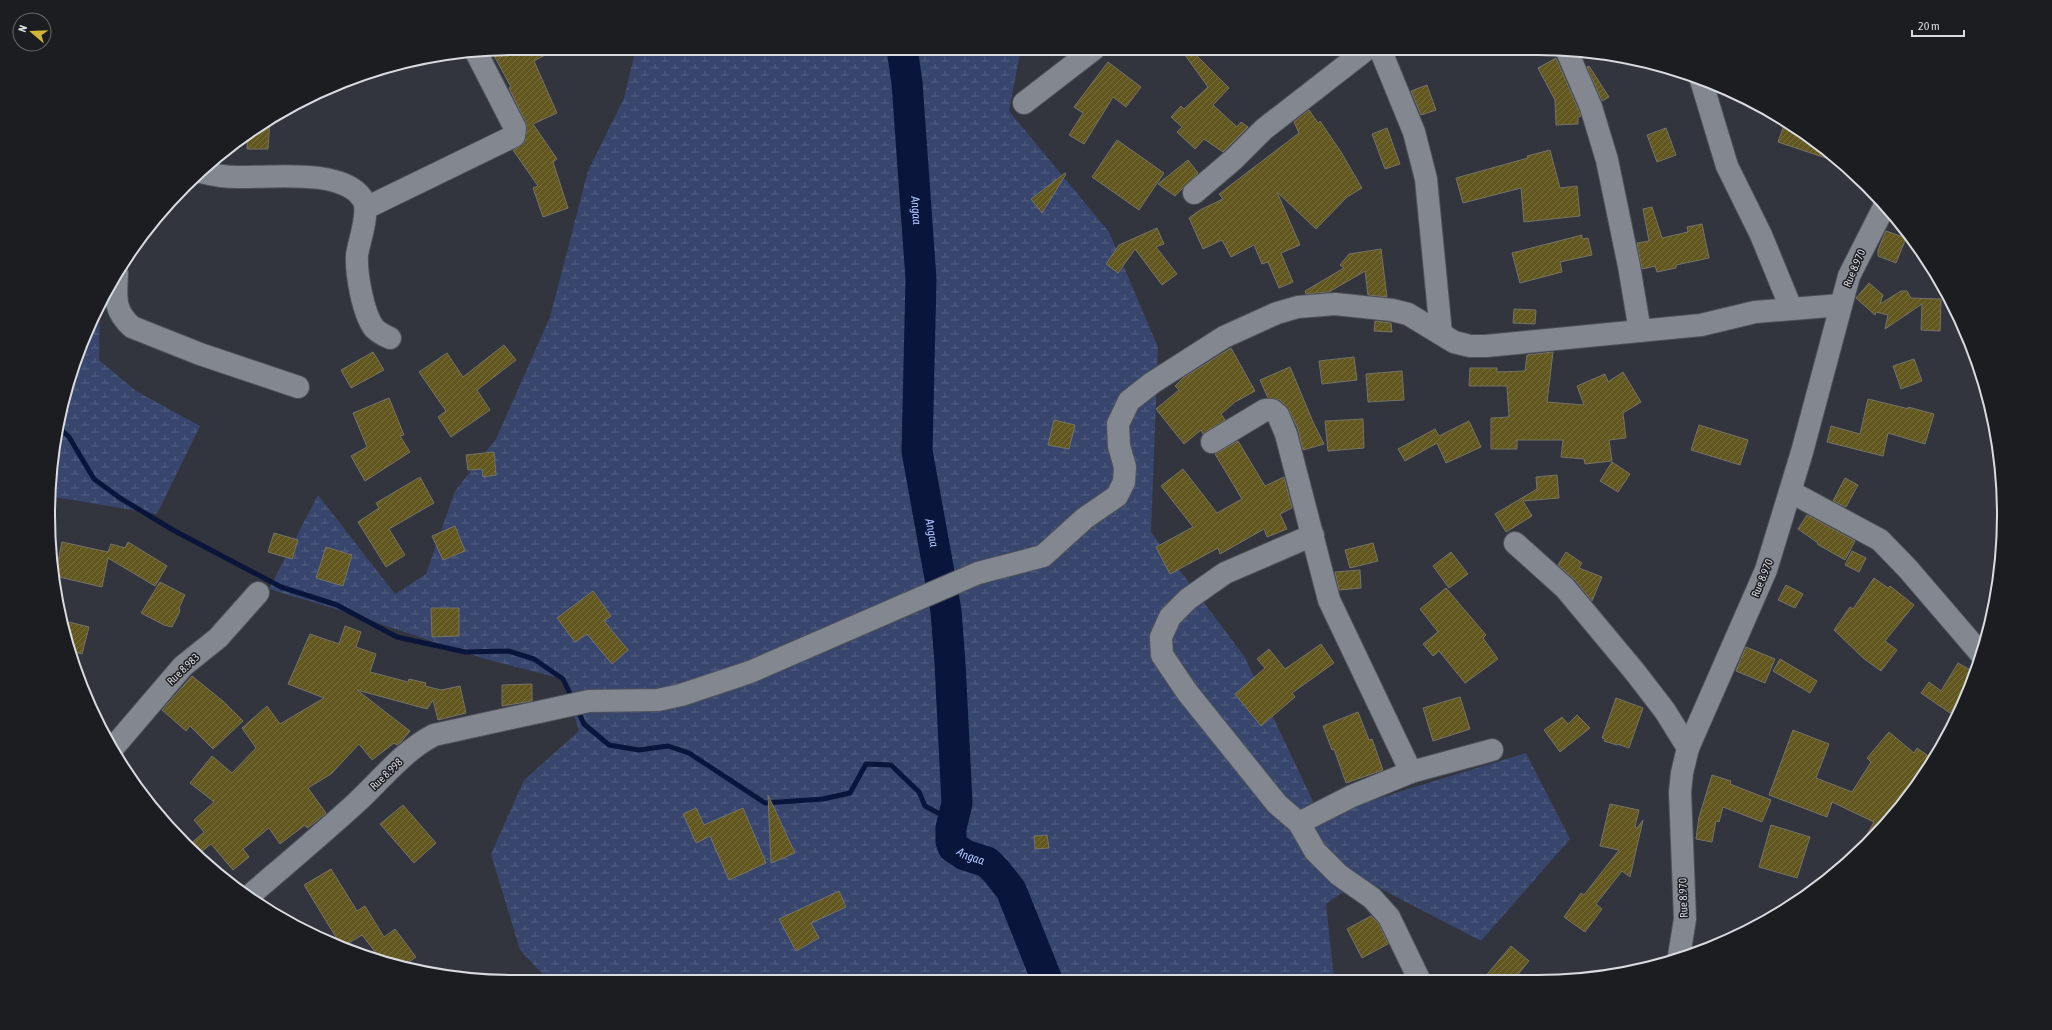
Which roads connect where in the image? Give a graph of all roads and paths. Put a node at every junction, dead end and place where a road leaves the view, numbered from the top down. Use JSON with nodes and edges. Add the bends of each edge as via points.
{"nodes":[{"id":1,"x":1085,"y":55,"type":"edge"},
{"id":2,"x":1359,"y":55,"type":"edge"},
{"id":3,"x":1382,"y":55,"type":"edge"},
{"id":4,"x":1569,"y":56,"type":"edge"},
{"id":5,"x":478,"y":57,"type":"edge"},
{"id":6,"x":1703,"y":86,"type":"edge"},
{"id":7,"x":1024,"y":103,"type":"dead end"},
{"id":8,"x":208,"y":173,"type":"edge"},
{"id":9,"x":1194,"y":193,"type":"dead end"},
{"id":10,"x":366,"y":208,"type":"junction"},
{"id":11,"x":1882,"y":211,"type":"edge"},
{"id":12,"x":117,"y":284,"type":"edge"},
{"id":13,"x":1841,"y":305,"type":"junction"},
{"id":14,"x":1791,"y":308,"type":"junction"},
{"id":15,"x":1640,"y":331,"type":"junction"},
{"id":16,"x":1441,"y":334,"type":"junction"},
{"id":17,"x":390,"y":338,"type":"dead end"},
{"id":18,"x":298,"y":386,"type":"dead end"},
{"id":19,"x":1212,"y":442,"type":"dead end"},
{"id":20,"x":1791,"y":492,"type":"junction"},
{"id":21,"x":1313,"y":535,"type":"junction"},
{"id":22,"x":1515,"y":543,"type":"dead end"},
{"id":23,"x":258,"y":593,"type":"dead end"},
{"id":24,"x":1977,"y":649,"type":"edge"},
{"id":25,"x":116,"y":744,"type":"edge"},
{"id":26,"x":1688,"y":748,"type":"junction"},
{"id":27,"x":1492,"y":750,"type":"dead end"},
{"id":28,"x":1410,"y":772,"type":"junction"},
{"id":29,"x":1299,"y":823,"type":"junction"},
{"id":30,"x":253,"y":893,"type":"edge"},
{"id":31,"x":1680,"y":952,"type":"edge"},
{"id":32,"x":1418,"y":975,"type":"edge"}],
"edges":[{"from":1,"to":7,"type":"street"},
{"from":2,"to":9,"type":"street","via":[[1264,129]]},
{"from":3,"to":16,"type":"street","via":[[1414,132],[1426,179]]},
{"from":4,"to":15,"type":"street","via":[[1591,107],[1607,160]]},
{"from":5,"to":10,"type":"street","via":[[515,128],[514,136]]},
{"from":6,"to":14,"type":"street","via":[[1727,166],[1761,235]]},
{"from":8,"to":10,"type":"street","via":[[237,177],[301,176],[344,184],[358,193]]},
{"from":10,"to":17,"type":"street","via":[[357,255],[361,291],[370,321],[380,334]]},
{"from":11,"to":13,"type":"street","name":"Rue 8.970","via":[[1849,276]]},
{"from":12,"to":18,"type":"street","via":[[118,310],[132,327],[200,354]]},
{"from":13,"to":14,"type":"street","name":"Rue 8.998"},
{"from":13,"to":20,"type":"street","name":"Rue 8.970"},
{"from":14,"to":15,"type":"street","name":"Rue 8.998","via":[[1755,312],[1701,325]]},
{"from":15,"to":16,"type":"street","name":"Rue 8.998","via":[[1486,346],[1454,342]]},
{"from":16,"to":30,"type":"street","name":"Rue 8.998","via":[[1408,314],[1335,304],[1298,307],[1260,320],[1224,337],[1152,383],[1129,401],[1118,424],[1119,446],[1125,467],[1124,482],[1117,496],[1085,518],[1043,556],[978,573],[750,672],[681,695],[658,700],[589,701],[434,735],[422,742]]},
{"from":19,"to":21,"type":"street","via":[[1265,410],[1272,410],[1278,415],[1286,434]]},
{"from":20,"to":24,"type":"street","via":[[1880,540]]},
{"from":20,"to":26,"type":"street","name":"Rue 8.970","via":[[1766,570]]},
{"from":21,"to":28,"type":"street","via":[[1329,600]]},
{"from":21,"to":29,"type":"street","via":[[1225,573],[1188,599],[1170,617],[1161,637],[1162,655],[1187,692],[1277,804]]},
{"from":22,"to":26,"type":"street","via":[[1565,588],[1665,711]]},
{"from":23,"to":25,"type":"street","name":"Rue 8.983","via":[[218,638],[184,666]]},
{"from":26,"to":31,"type":"street","name":"Rue 8.970","via":[[1680,792],[1685,919]]},
{"from":27,"to":28,"type":"street"},
{"from":28,"to":29,"type":"street","via":[[1352,796]]},
{"from":29,"to":32,"type":"street","via":[[1315,851],[1339,875],[1372,898],[1389,917]]}]}
